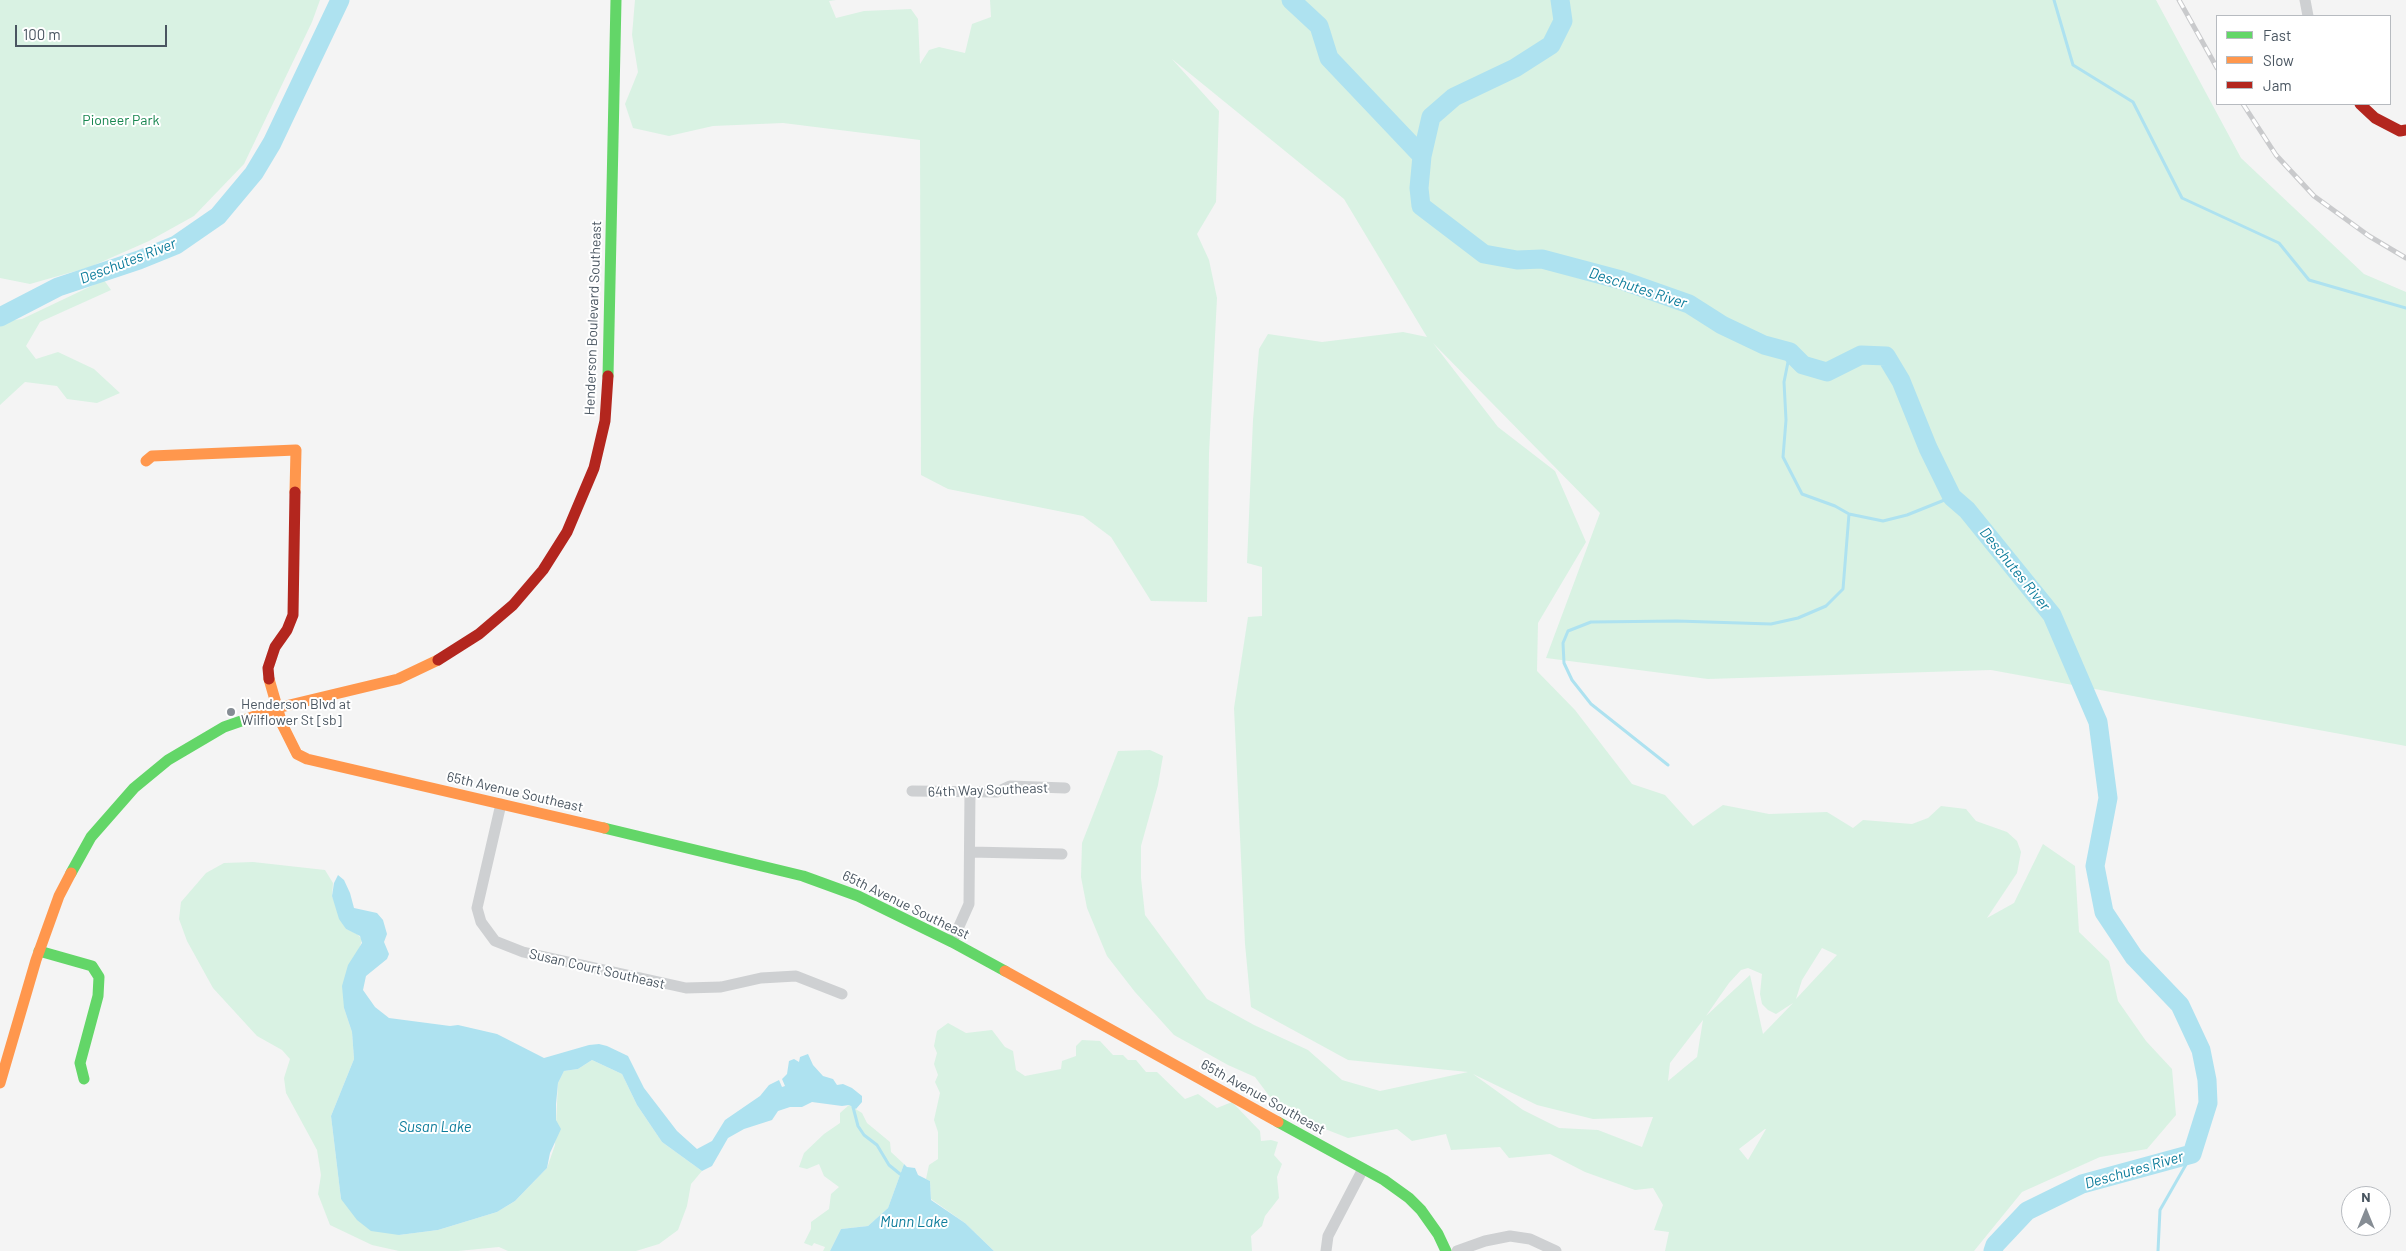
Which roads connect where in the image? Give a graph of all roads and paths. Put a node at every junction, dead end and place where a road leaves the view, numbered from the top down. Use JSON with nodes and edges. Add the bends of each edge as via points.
{"nodes":[{"id":1,"x":616,"y":0,"type":"edge"},
{"id":2,"x":2305,"y":0,"type":"edge"},
{"id":3,"x":2308,"y":15,"type":"edge"},
{"id":4,"x":2361,"y":105,"type":"edge"},
{"id":5,"x":2406,"y":130,"type":"edge"},
{"id":6,"x":146,"y":461,"type":"dead end"},
{"id":7,"x":277,"y":708,"type":"junction"},
{"id":8,"x":1065,"y":788,"type":"dead end"},
{"id":9,"x":912,"y":791,"type":"dead end"},
{"id":10,"x":970,"y":792,"type":"junction"},
{"id":11,"x":500,"y":804,"type":"junction"},
{"id":12,"x":970,"y":852,"type":"junction"},
{"id":13,"x":1062,"y":854,"type":"dead end"},
{"id":14,"x":952,"y":942,"type":"junction"},
{"id":15,"x":39,"y":951,"type":"junction"},
{"id":16,"x":842,"y":994,"type":"dead end"},
{"id":17,"x":84,"y":1079,"type":"dead end"},
{"id":18,"x":0,"y":1083,"type":"edge"},
{"id":19,"x":1363,"y":1169,"type":"junction"},
{"id":20,"x":1326,"y":1251,"type":"edge"},
{"id":21,"x":1446,"y":1251,"type":"edge"},
{"id":22,"x":1457,"y":1251,"type":"edge"},
{"id":23,"x":1556,"y":1251,"type":"edge"}],
"edges":[{"from":1,"to":7,"type":"street","name":"Henderson Boulevard Southeast","via":[[607,392],[600,445],[578,512],[556,552],[529,588],[497,620],[460,647],[425,668],[375,686]]},
{"from":2,"to":3,"type":"street"},
{"from":4,"to":5,"type":"street","via":[[2375,118],[2400,131]]},
{"from":6,"to":7,"type":"street","name":"65th Avenue Southeast","via":[[152,456],[296,450],[293,616],[274,647],[268,668]]},
{"from":7,"to":11,"type":"street","name":"65th Avenue Southeast","via":[[292,746],[297,754],[307,759]]},
{"from":7,"to":15,"type":"street","name":"Henderson Boulevard Southeast","via":[[224,727],[186,748],[150,774],[118,804],[91,837],[72,869]]},
{"from":8,"to":10,"type":"street","name":"64th Way Southeast","via":[[1010,786],[996,792]]},
{"from":9,"to":10,"type":"street","name":"64th Way Southeast"},
{"from":10,"to":12,"type":"street"},
{"from":11,"to":14,"type":"street","name":"65th Avenue Southeast","via":[[816,880],[858,896]]},
{"from":11,"to":16,"type":"street","name":"Susan Court Southeast","via":[[477,908],[484,929],[503,945],[686,988],[721,988],[761,978],[796,976]]},
{"from":12,"to":13,"type":"street"},
{"from":12,"to":14,"type":"street","via":[[969,904]]},
{"from":14,"to":19,"type":"street","name":"65th Avenue Southeast"},
{"from":15,"to":17,"type":"street","via":[[92,966],[99,977],[98,996],[80,1063]]},
{"from":15,"to":18,"type":"street","name":"Henderson Boulevard Southeast"},
{"from":19,"to":20,"type":"street","via":[[1330,1231]]},
{"from":19,"to":21,"type":"street","name":"65th Avenue Southeast","via":[[1409,1198],[1430,1222]]},
{"from":22,"to":23,"type":"street","via":[[1510,1236],[1530,1239]]}]}
